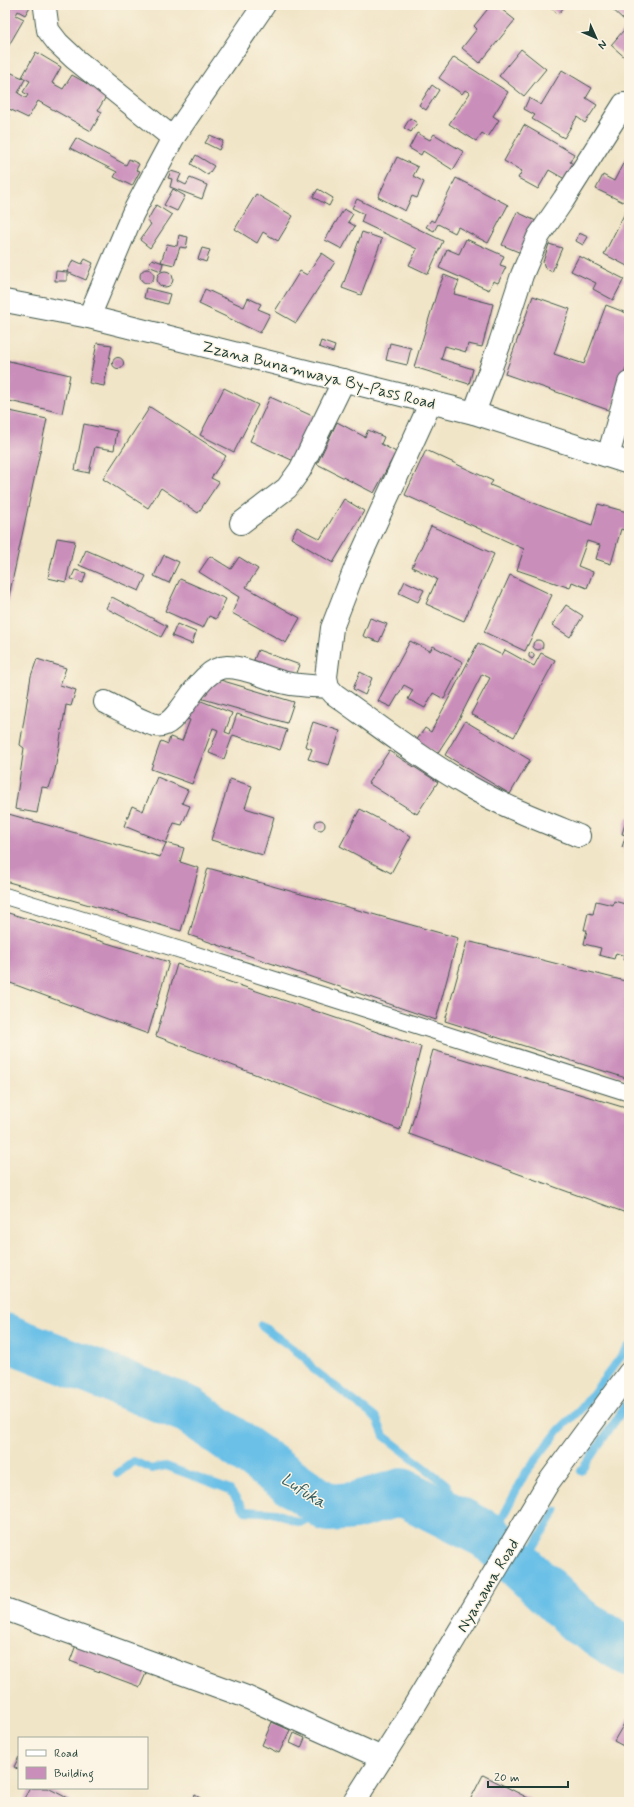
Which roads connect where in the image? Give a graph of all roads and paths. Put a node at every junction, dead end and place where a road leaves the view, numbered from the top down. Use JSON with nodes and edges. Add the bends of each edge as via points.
{"nodes":[{"id":1,"x":46,"y":5,"type":"edge"},
{"id":2,"x":264,"y":5,"type":"edge"},
{"id":3,"x":624,"y":104,"type":"dead end"},
{"id":4,"x":173,"y":138,"type":"junction"},
{"id":5,"x":5,"y":301,"type":"edge"},
{"id":6,"x":89,"y":317,"type":"junction"},
{"id":7,"x":344,"y":380,"type":"junction"},
{"id":8,"x":629,"y":383,"type":"edge"},
{"id":9,"x":431,"y":402,"type":"junction"},
{"id":10,"x":474,"y":413,"type":"junction"},
{"id":11,"x":608,"y":456,"type":"junction"},
{"id":12,"x":629,"y":463,"type":"edge"},
{"id":13,"x":241,"y":523,"type":"dead end"},
{"id":14,"x":328,"y":687,"type":"junction"},
{"id":15,"x":106,"y":702,"type":"dead end"},
{"id":16,"x":579,"y":836,"type":"dead end"},
{"id":17,"x":5,"y":896,"type":"edge"},
{"id":18,"x":629,"y":1093,"type":"edge"},
{"id":19,"x":629,"y":1373,"type":"edge"},
{"id":20,"x":5,"y":1609,"type":"edge"},
{"id":21,"x":382,"y":1758,"type":"junction"},
{"id":22,"x":354,"y":1802,"type":"edge"}],
"edges":[{"from":1,"to":4,"type":"street","via":[[48,30],[58,43]]},
{"from":2,"to":4,"type":"street"},
{"from":3,"to":10,"type":"street","via":[[538,237],[522,275]]},
{"from":4,"to":6,"type":"street","via":[[133,213]]},
{"from":5,"to":6,"type":"street","name":"Zzana Bunamwaya By-Pass Road"},
{"from":6,"to":7,"type":"street","name":"Zzana Bunamwaya By-Pass Road"},
{"from":7,"to":9,"type":"street","name":"Zzana Bunamwaya By-Pass Road"},
{"from":7,"to":13,"type":"street","via":[[300,470],[287,488]]},
{"from":8,"to":11,"type":"street"},
{"from":9,"to":10,"type":"street","name":"Zzana Bunamwaya By-Pass Road"},
{"from":9,"to":14,"type":"street","via":[[356,566],[332,628],[326,677]]},
{"from":10,"to":11,"type":"street","name":"Zzana Bunamwaya By-Pass Road"},
{"from":11,"to":12,"type":"street","name":"Zzana Bunamwaya By-Pass Road"},
{"from":14,"to":15,"type":"street","via":[[287,683],[226,667],[203,678],[173,719],[166,725],[156,726]]},
{"from":14,"to":16,"type":"street","via":[[334,694],[470,788],[505,806]]},
{"from":17,"to":18,"type":"lane"},
{"from":19,"to":21,"type":"street","name":"Nyanama Road","via":[[548,1483]]},
{"from":20,"to":21,"type":"street","via":[[244,1696]]},
{"from":21,"to":22,"type":"street","name":"Nyanama Road"}]}
